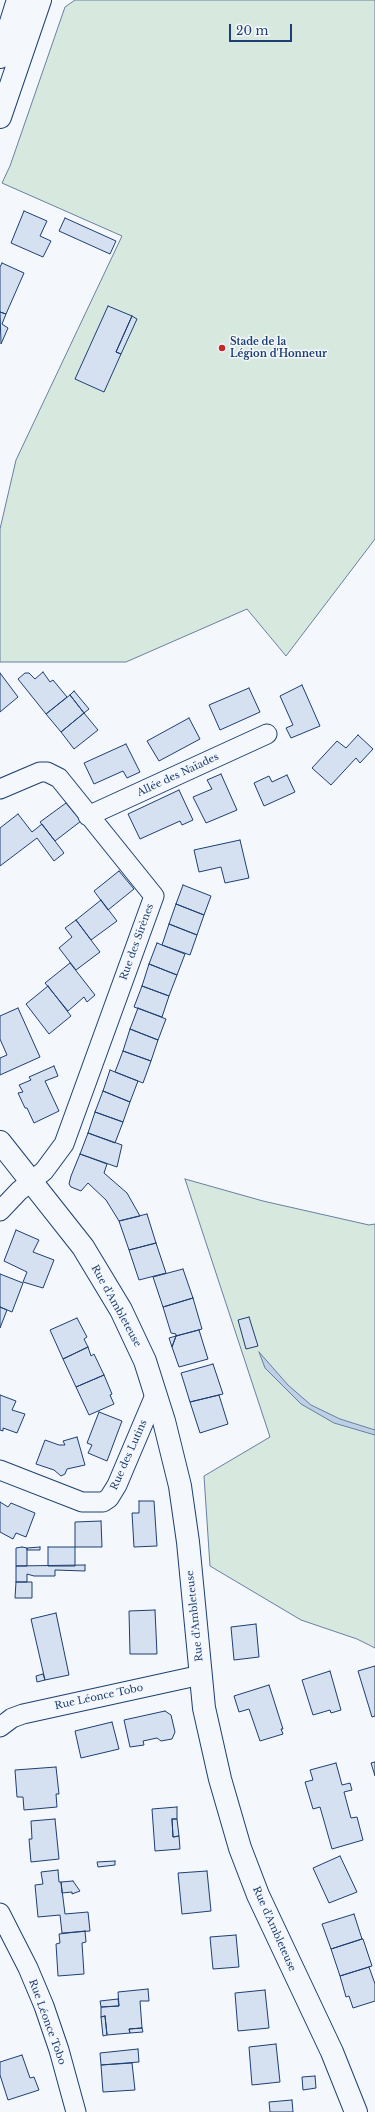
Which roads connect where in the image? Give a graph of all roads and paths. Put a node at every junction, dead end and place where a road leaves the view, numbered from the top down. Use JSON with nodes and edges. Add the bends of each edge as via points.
{"nodes":[{"id":1,"x":18,"y":0,"type":"edge"},
{"id":2,"x":40,"y":0,"type":"edge"},
{"id":3,"x":0,"y":57,"type":"edge"},
{"id":4,"x":0,"y":117,"type":"edge"},
{"id":5,"x":267,"y":734,"type":"dead end"},
{"id":6,"x":0,"y":789,"type":"edge"},
{"id":7,"x":88,"y":816,"type":"junction"},
{"id":8,"x":0,"y":1142,"type":"edge"},
{"id":9,"x":32,"y":1181,"type":"junction"},
{"id":10,"x":0,"y":1211,"type":"edge"},
{"id":11,"x":156,"y":1394,"type":"junction"},
{"id":12,"x":0,"y":1470,"type":"edge"},
{"id":13,"x":201,"y":1675,"type":"junction"},
{"id":14,"x":0,"y":1727,"type":"edge"},
{"id":15,"x":0,"y":1913,"type":"edge"},
{"id":16,"x":76,"y":2112,"type":"edge"},
{"id":17,"x":356,"y":2112,"type":"edge"}],
"edges":[{"from":1,"to":3,"type":"street"},
{"from":2,"to":4,"type":"street"},
{"from":5,"to":7,"type":"street","name":"Allée des Naïades"},
{"from":6,"to":7,"type":"street","name":"Rue des Sirènes","via":[[33,774],[47,772],[59,778]]},
{"from":7,"to":9,"type":"street","name":"Rue des Sirènes","via":[[154,896],[67,1137],[58,1154]]},
{"from":8,"to":9,"type":"street","name":"Rue d'Ambleteuse"},
{"from":9,"to":10,"type":"street"},
{"from":9,"to":11,"type":"street","name":"Rue d'Ambleteuse","via":[[83,1247],[111,1293],[138,1346]]},
{"from":11,"to":12,"type":"street","name":"Rue des Lutins","via":[[118,1485],[103,1502],[82,1502]]},
{"from":11,"to":13,"type":"street","name":"Rue d'Ambleteuse","via":[[169,1438],[185,1512]]},
{"from":13,"to":14,"type":"street","name":"Rue Léonce Tobo","via":[[23,1714]]},
{"from":13,"to":17,"type":"street","name":"Rue d'Ambleteuse","via":[[204,1708],[213,1750],[240,1848],[264,1909],[332,2052]]},
{"from":15,"to":16,"type":"street","name":"Rue Léonce Tobo","via":[[44,2006]]}]}
